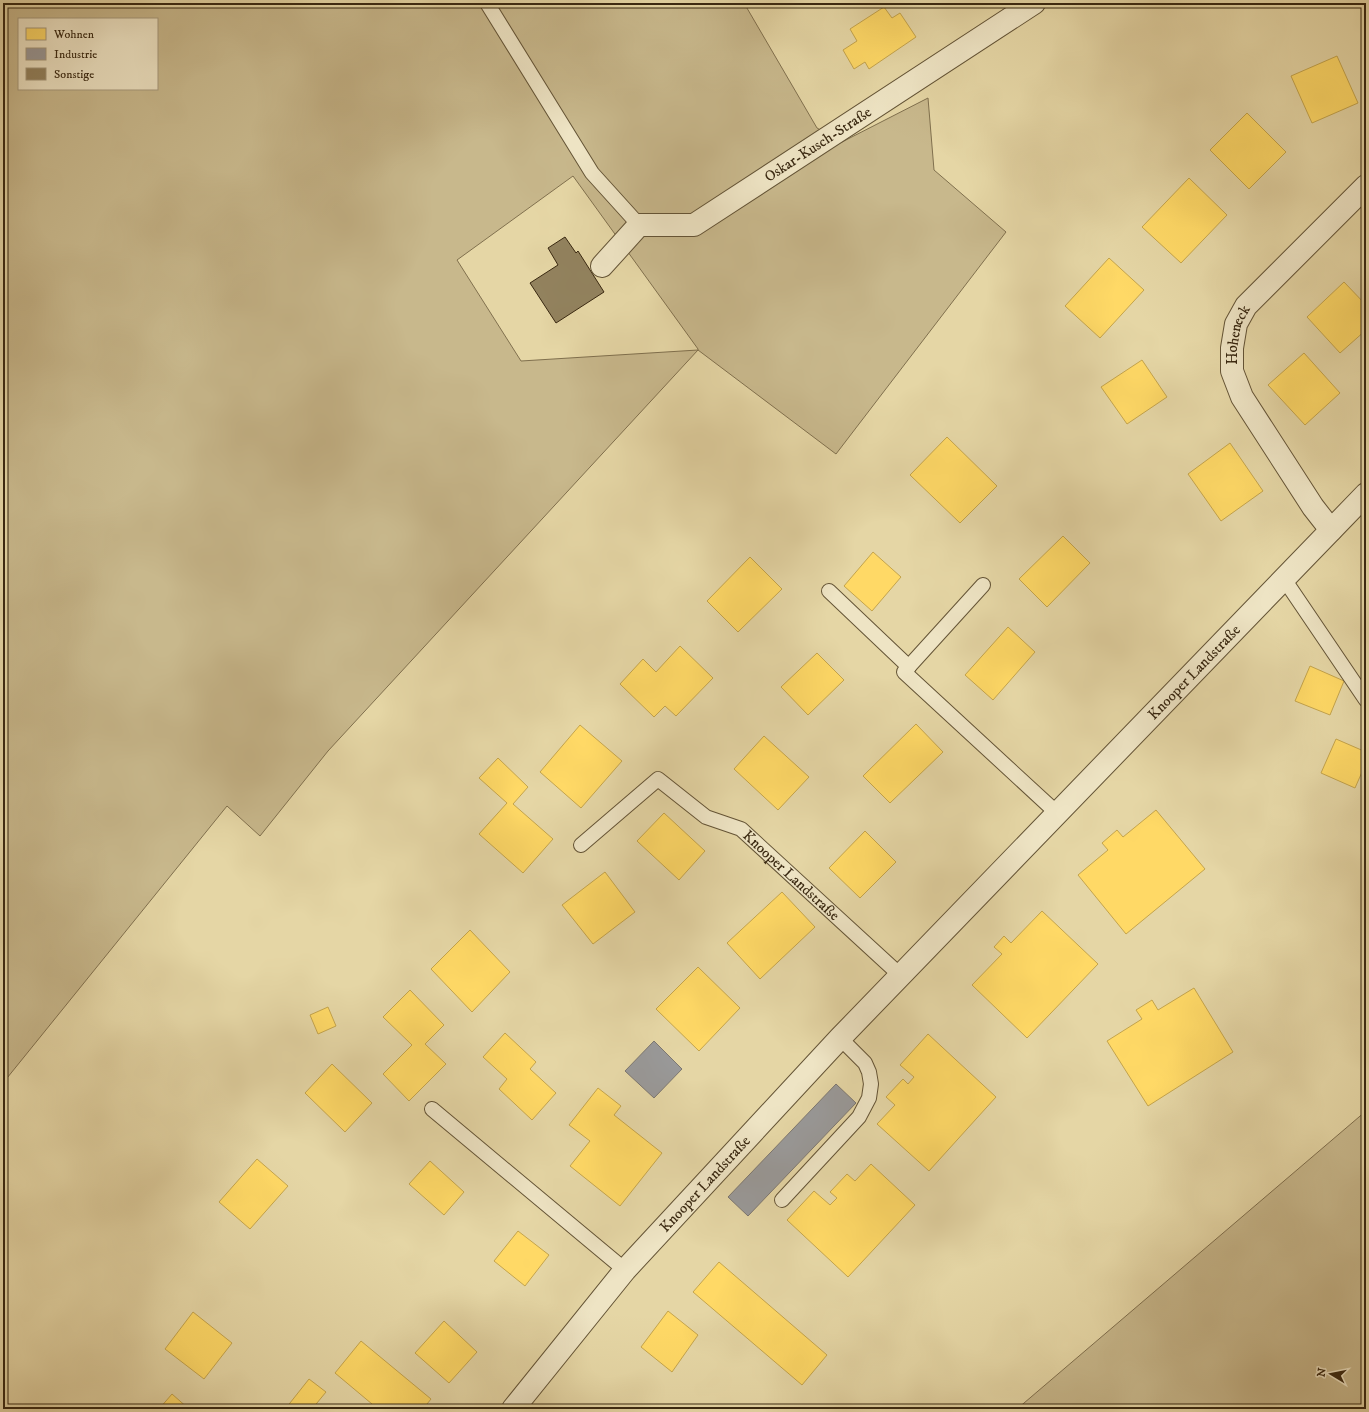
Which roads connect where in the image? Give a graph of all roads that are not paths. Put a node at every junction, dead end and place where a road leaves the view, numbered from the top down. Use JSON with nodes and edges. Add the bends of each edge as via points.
{"nodes":[{"id":1,"x":487,"y":3,"type":"edge"},
{"id":2,"x":1034,"y":3,"type":"edge"},
{"id":3,"x":1366,"y":186,"type":"edge"},
{"id":4,"x":639,"y":225,"type":"junction"},
{"id":5,"x":602,"y":266,"type":"dead end"},
{"id":6,"x":1366,"y":494,"type":"edge"},
{"id":7,"x":1331,"y":530,"type":"junction"},
{"id":8,"x":1284,"y":579,"type":"junction"},
{"id":9,"x":983,"y":585,"type":"dead end"},
{"id":10,"x":829,"y":591,"type":"dead end"},
{"id":11,"x":908,"y":667,"type":"junction"},
{"id":12,"x":1366,"y":700,"type":"edge"},
{"id":13,"x":1058,"y":814,"type":"junction"},
{"id":14,"x":582,"y":845,"type":"dead end"},
{"id":15,"x":900,"y":975,"type":"junction"},
{"id":16,"x":840,"y":1038,"type":"junction"},
{"id":17,"x":432,"y":1109,"type":"dead end"},
{"id":18,"x":782,"y":1200,"type":"dead end"},
{"id":19,"x":625,"y":1270,"type":"junction"},
{"id":20,"x":513,"y":1409,"type":"edge"}],
"edges":[{"from":1,"to":4,"type":"lane","via":[[592,173]]},
{"from":2,"to":4,"type":"street","name":"Oskar-Kusch-Straße","via":[[694,224]]},
{"from":3,"to":7,"type":"street","name":"Hoheneck","via":[[1246,306],[1236,324],[1232,348],[1232,371],[1242,397]]},
{"from":4,"to":5,"type":"street"},
{"from":6,"to":7,"type":"street","name":"Knooper Landstraße"},
{"from":7,"to":8,"type":"street","name":"Knooper Landstraße"},
{"from":8,"to":12,"type":"lane"},
{"from":8,"to":13,"type":"street","name":"Knooper Landstraße"},
{"from":9,"to":11,"type":"lane"},
{"from":10,"to":11,"type":"lane"},
{"from":11,"to":13,"type":"lane","via":[[904,672]]},
{"from":13,"to":15,"type":"street","name":"Knooper Landstraße"},
{"from":14,"to":15,"type":"lane","name":"Knooper Landstraße","via":[[658,779],[706,817],[741,829]]},
{"from":15,"to":16,"type":"street","name":"Knooper Landstraße"},
{"from":16,"to":18,"type":"lane","via":[[865,1063],[871,1084],[869,1098],[859,1117]]},
{"from":16,"to":19,"type":"street","name":"Knooper Landstraße"},
{"from":17,"to":19,"type":"lane"},
{"from":19,"to":20,"type":"street","name":"Knooper Landstraße"}]}
